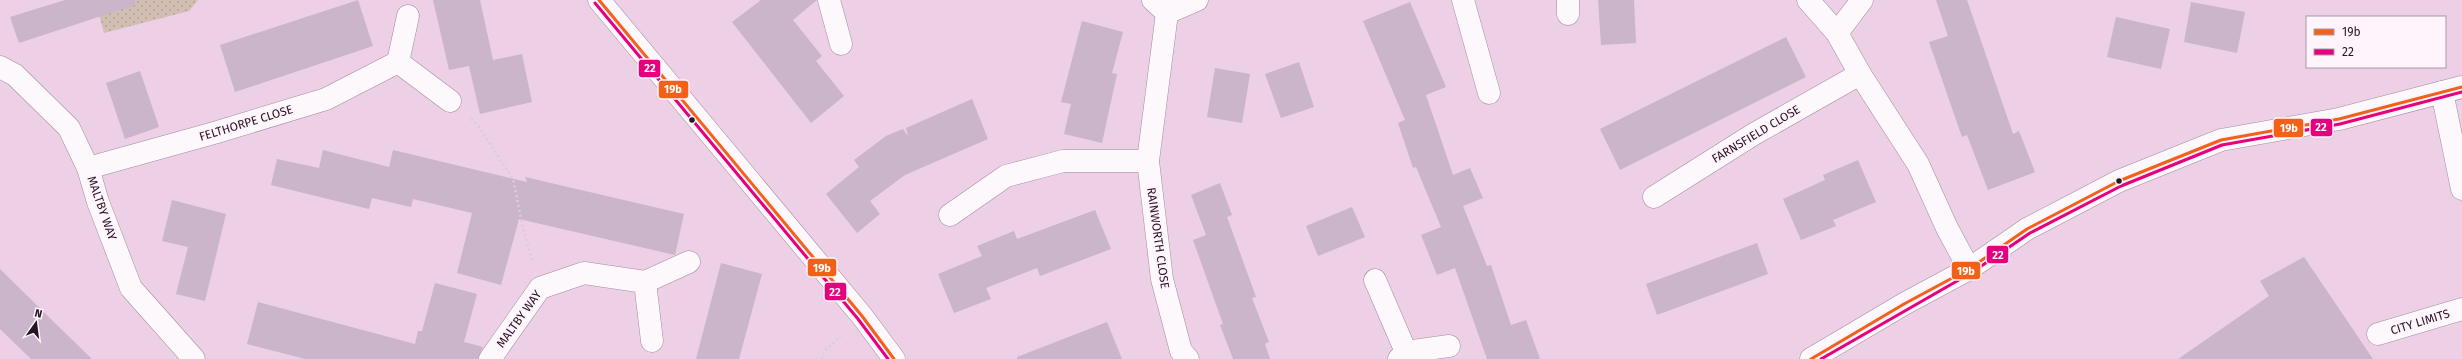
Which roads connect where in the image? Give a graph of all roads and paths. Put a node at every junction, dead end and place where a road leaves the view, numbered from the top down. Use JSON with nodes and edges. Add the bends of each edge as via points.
{"nodes":[{"id":1,"x":599,"y":0,"type":"edge"},
{"id":2,"x":829,"y":0,"type":"edge"},
{"id":3,"x":1196,"y":0,"type":"edge"},
{"id":4,"x":1463,"y":0,"type":"edge"},
{"id":5,"x":1808,"y":0,"type":"edge"},
{"id":6,"x":1862,"y":0,"type":"edge"},
{"id":7,"x":1160,"y":7,"type":"edge"},
{"id":8,"x":408,"y":16,"type":"dead end"},
{"id":9,"x":1837,"y":33,"type":"junction"},
{"id":10,"x":841,"y":44,"type":"dead end"},
{"id":11,"x":398,"y":62,"type":"junction"},
{"id":12,"x":0,"y":67,"type":"edge"},
{"id":13,"x":1860,"y":74,"type":"junction"},
{"id":14,"x":2452,"y":89,"type":"edge"},
{"id":15,"x":1488,"y":93,"type":"dead end"},
{"id":16,"x":450,"y":101,"type":"joint"},
{"id":17,"x":1148,"y":161,"type":"junction"},
{"id":18,"x":88,"y":168,"type":"junction"},
{"id":19,"x":2462,"y":189,"type":"edge"},
{"id":20,"x":1654,"y":197,"type":"dead end"},
{"id":21,"x":950,"y":215,"type":"dead end"},
{"id":22,"x":689,"y":262,"type":"dead end"},
{"id":23,"x":1969,"y":269,"type":"junction"},
{"id":24,"x":1375,"y":280,"type":"dead end"},
{"id":25,"x":646,"y":282,"type":"junction"},
{"id":26,"x":540,"y":288,"type":"junction"},
{"id":27,"x":2462,"y":309,"type":"edge"},
{"id":28,"x":2378,"y":334,"type":"dead end"},
{"id":29,"x":652,"y":341,"type":"dead end"},
{"id":30,"x":1449,"y":346,"type":"dead end"},
{"id":31,"x":1402,"y":356,"type":"edge"},
{"id":32,"x":194,"y":359,"type":"edge"},
{"id":33,"x":490,"y":359,"type":"edge"},
{"id":34,"x":894,"y":359,"type":"edge"},
{"id":35,"x":1188,"y":359,"type":"edge"},
{"id":36,"x":1811,"y":359,"type":"edge"}],
"edges":[{"from":1,"to":34,"type":"street","via":[[857,310]]},
{"from":2,"to":10,"type":"street"},
{"from":3,"to":7,"type":"street"},
{"from":4,"to":15,"type":"street"},
{"from":5,"to":9,"type":"street"},
{"from":6,"to":9,"type":"street"},
{"from":7,"to":17,"type":"street","name":"RAINWORTH CLOSE"},
{"from":8,"to":11,"type":"street"},
{"from":9,"to":13,"type":"street"},
{"from":11,"to":16,"type":"street"},
{"from":11,"to":18,"type":"street","name":"FELTHORPE CLOSE","via":[[326,99],[214,134]]},
{"from":12,"to":18,"type":"street","name":"MALTBY WAY","via":[[15,75],[69,128]]},
{"from":13,"to":20,"type":"street","name":"FARNSFIELD CLOSE","via":[[1754,134]]},
{"from":13,"to":23,"type":"street","via":[[1918,164]]},
{"from":14,"to":19,"type":"street"},
{"from":14,"to":23,"type":"street","via":[[2339,119],[2221,140],[2119,181],[2027,229]]},
{"from":16,"to":26,"type":"path","via":[[479,127],[513,179],[523,228]]},
{"from":17,"to":21,"type":"street","via":[[1063,160],[1006,176]]},
{"from":17,"to":35,"type":"street","name":"RAINWORTH CLOSE","via":[[1162,279],[1181,351]]},
{"from":18,"to":32,"type":"street","name":"MALTBY WAY","via":[[98,202],[131,288]]},
{"from":22,"to":25,"type":"street"},
{"from":23,"to":36,"type":"street"},
{"from":24,"to":31,"type":"street"},
{"from":25,"to":26,"type":"street","name":"MALTBY WAY","via":[[584,273]]},
{"from":25,"to":29,"type":"street"},
{"from":26,"to":33,"type":"street","name":"MALTBY WAY"},
{"from":27,"to":28,"type":"street","name":"CITY LIMITS"},
{"from":30,"to":31,"type":"street"}]}
